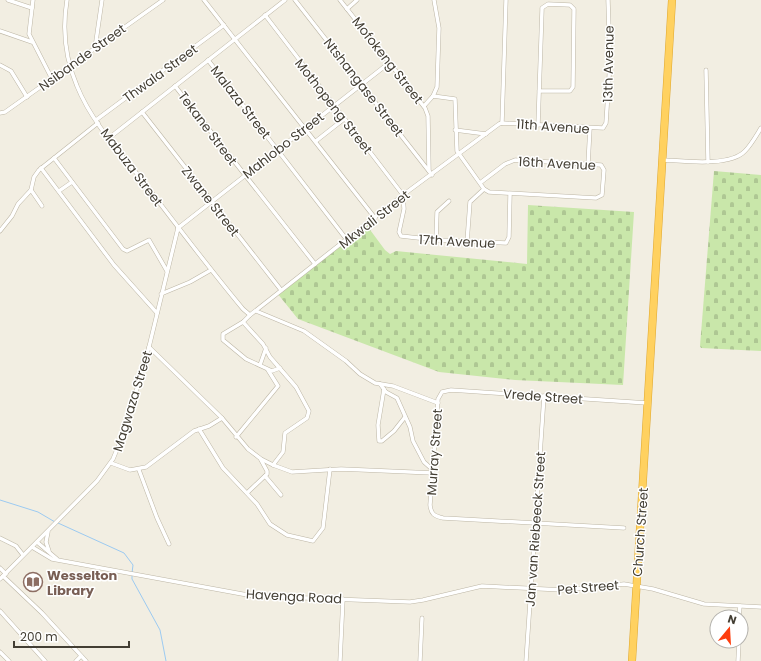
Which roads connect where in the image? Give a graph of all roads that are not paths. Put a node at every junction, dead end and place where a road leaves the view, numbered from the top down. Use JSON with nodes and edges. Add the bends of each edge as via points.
{"nodes":[{"id":1,"x":8,"y":0,"type":"edge"},
{"id":2,"x":33,"y":0,"type":"edge"},
{"id":3,"x":68,"y":0,"type":"edge"},
{"id":4,"x":102,"y":0,"type":"edge"},
{"id":5,"x":163,"y":0,"type":"edge"},
{"id":6,"x":204,"y":0,"type":"edge"},
{"id":7,"x":285,"y":0,"type":"edge"},
{"id":8,"x":295,"y":0,"type":"edge"},
{"id":9,"x":340,"y":0,"type":"edge"},
{"id":10,"x":357,"y":0,"type":"edge"},
{"id":11,"x":434,"y":0,"type":"edge"},
{"id":12,"x":506,"y":0,"type":"edge"},
{"id":13,"x":608,"y":0,"type":"edge"},
{"id":14,"x":672,"y":0,"type":"edge"},
{"id":15,"x":32,"y":8,"type":"junction"},
{"id":16,"x":347,"y":9,"type":"junction"},
{"id":17,"x":265,"y":15,"type":"junction"},
{"id":18,"x":224,"y":26,"type":"junction"},
{"id":19,"x":0,"y":31,"type":"edge"},
{"id":20,"x":234,"y":38,"type":"junction"},
{"id":21,"x":32,"y":42,"type":"junction"},
{"id":22,"x":94,"y":48,"type":"junction"},
{"id":23,"x":208,"y":60,"type":"junction"},
{"id":24,"x":389,"y":63,"type":"junction"},
{"id":25,"x":0,"y":65,"type":"edge"},
{"id":26,"x":70,"y":65,"type":"junction"},
{"id":27,"x":706,"y":70,"type":"dead end"},
{"id":28,"x":52,"y":79,"type":"junction"},
{"id":29,"x":362,"y":84,"type":"junction"},
{"id":30,"x":175,"y":86,"type":"junction"},
{"id":31,"x":539,"y":91,"type":"junction"},
{"id":32,"x":434,"y":96,"type":"junction"},
{"id":33,"x":27,"y":97,"type":"junction"},
{"id":34,"x":333,"y":106,"type":"junction"},
{"id":35,"x":424,"y":106,"type":"junction"},
{"id":36,"x":142,"y":112,"type":"junction"},
{"id":37,"x":0,"y":113,"type":"edge"},
{"id":38,"x":344,"y":120,"type":"junction"},
{"id":39,"x":97,"y":121,"type":"junction"},
{"id":40,"x":502,"y":123,"type":"junction"},
{"id":41,"x":538,"y":125,"type":"junction"},
{"id":42,"x":604,"y":127,"type":"joint"},
{"id":43,"x":305,"y":128,"type":"junction"},
{"id":44,"x":590,"y":128,"type":"junction"},
{"id":45,"x":761,"y":128,"type":"edge"},
{"id":46,"x":455,"y":130,"type":"junction"},
{"id":47,"x":486,"y":134,"type":"junction"},
{"id":48,"x":109,"y":138,"type":"junction"},
{"id":49,"x":316,"y":141,"type":"junction"},
{"id":50,"x":279,"y":150,"type":"junction"},
{"id":51,"x":458,"y":154,"type":"junction"},
{"id":52,"x":54,"y":158,"type":"junction"},
{"id":53,"x":663,"y":160,"type":"junction"},
{"id":54,"x":708,"y":162,"type":"junction"},
{"id":55,"x":588,"y":164,"type":"junction"},
{"id":56,"x":41,"y":168,"type":"junction"},
{"id":57,"x":431,"y":173,"type":"junction"},
{"id":58,"x":245,"y":176,"type":"junction"},
{"id":59,"x":72,"y":182,"type":"junction"},
{"id":60,"x":480,"y":183,"type":"junction"},
{"id":61,"x":484,"y":189,"type":"junction"},
{"id":62,"x":31,"y":190,"type":"junction"},
{"id":63,"x":59,"y":191,"type":"junction"},
{"id":64,"x":403,"y":195,"type":"junction"},
{"id":65,"x":510,"y":195,"type":"junction"},
{"id":66,"x":212,"y":201,"type":"junction"},
{"id":67,"x":449,"y":201,"type":"dead end"},
{"id":68,"x":42,"y":206,"type":"dead end"},
{"id":69,"x":375,"y":218,"type":"junction"},
{"id":70,"x":178,"y":228,"type":"junction"},
{"id":71,"x":0,"y":231,"type":"edge"},
{"id":72,"x":347,"y":240,"type":"junction"},
{"id":73,"x":436,"y":240,"type":"junction"},
{"id":74,"x":467,"y":242,"type":"junction"},
{"id":75,"x":315,"y":264,"type":"junction"},
{"id":76,"x":211,"y":270,"type":"junction"},
{"id":77,"x":167,"y":271,"type":"junction"},
{"id":78,"x":281,"y":290,"type":"junction"},
{"id":79,"x":161,"y":294,"type":"junction"},
{"id":80,"x":256,"y":311,"type":"junction"},
{"id":81,"x":157,"y":313,"type":"junction"},
{"id":82,"x":248,"y":314,"type":"junction"},
{"id":83,"x":243,"y":322,"type":"junction"},
{"id":84,"x":149,"y":347,"type":"junction"},
{"id":85,"x":266,"y":348,"type":"junction"},
{"id":86,"x":260,"y":365,"type":"junction"},
{"id":87,"x":280,"y":368,"type":"junction"},
{"id":88,"x":267,"y":369,"type":"junction"},
{"id":89,"x":380,"y":384,"type":"junction"},
{"id":90,"x":384,"y":389,"type":"junction"},
{"id":91,"x":441,"y":394,"type":"joint"},
{"id":92,"x":544,"y":396,"type":"junction"},
{"id":93,"x":438,"y":403,"type":"junction"},
{"id":94,"x":647,"y":403,"type":"junction"},
{"id":95,"x":405,"y":417,"type":"junction"},
{"id":96,"x":222,"y":418,"type":"junction"},
{"id":97,"x":199,"y":429,"type":"junction"},
{"id":98,"x":236,"y":437,"type":"junction"},
{"id":99,"x":261,"y":459,"type":"junction"},
{"id":100,"x":111,"y":463,"type":"junction"},
{"id":101,"x":273,"y":465,"type":"junction"},
{"id":102,"x":330,"y":469,"type":"junction"},
{"id":103,"x":139,"y":470,"type":"junction"},
{"id":104,"x":433,"y":472,"type":"junction"},
{"id":105,"x":265,"y":476,"type":"junction"},
{"id":106,"x":246,"y":493,"type":"junction"},
{"id":107,"x":281,"y":495,"type":"dead end"},
{"id":108,"x":534,"y":523,"type":"junction"},
{"id":109,"x":624,"y":528,"type":"dead end"},
{"id":110,"x":48,"y":531,"type":"junction"},
{"id":111,"x":0,"y":538,"type":"edge"},
{"id":112,"x":37,"y":542,"type":"junction"},
{"id":113,"x":169,"y":544,"type":"dead end"},
{"id":114,"x":32,"y":547,"type":"junction"},
{"id":115,"x":50,"y":553,"type":"junction"},
{"id":116,"x":23,"y":555,"type":"junction"},
{"id":117,"x":58,"y":559,"type":"junction"},
{"id":118,"x":0,"y":568,"type":"edge"},
{"id":119,"x":3,"y":576,"type":"edge"},
{"id":120,"x":636,"y":585,"type":"junction"},
{"id":121,"x":532,"y":589,"type":"junction"},
{"id":122,"x":343,"y":599,"type":"junction"},
{"id":123,"x":740,"y":606,"type":"junction"},
{"id":124,"x":761,"y":607,"type":"edge"},
{"id":125,"x":740,"y":609,"type":"edge"},
{"id":126,"x":0,"y":612,"type":"edge"},
{"id":127,"x":422,"y":618,"type":"dead end"},
{"id":128,"x":739,"y":649,"type":"edge"},
{"id":129,"x":1,"y":654,"type":"edge"},
{"id":130,"x":81,"y":656,"type":"junction"},
{"id":131,"x":9,"y":661,"type":"edge"},
{"id":132,"x":45,"y":661,"type":"edge"},
{"id":133,"x":76,"y":661,"type":"edge"},
{"id":134,"x":86,"y":661,"type":"edge"},
{"id":135,"x":340,"y":661,"type":"edge"},
{"id":136,"x":420,"y":661,"type":"edge"},
{"id":137,"x":526,"y":661,"type":"edge"},
{"id":138,"x":632,"y":661,"type":"edge"},
{"id":139,"x":738,"y":661,"type":"edge"}],
"edges":[{"from":1,"to":15,"type":"street"},
{"from":2,"to":15,"type":"street"},
{"from":3,"to":26,"type":"street","name":"Mabuza Street","via":[[64,32]]},
{"from":4,"to":22,"type":"street"},
{"from":5,"to":22,"type":"street","name":"Nsibande Street"},
{"from":6,"to":18,"type":"street"},
{"from":7,"to":17,"type":"street"},
{"from":8,"to":29,"type":"street","name":"Ntshangase Street"},
{"from":9,"to":16,"type":"street","name":"Mofokeng Street"},
{"from":10,"to":16,"type":"street"},
{"from":11,"to":32,"type":"street","via":[[439,28],[437,87]]},
{"from":12,"to":40,"type":"street"},
{"from":13,"to":42,"type":"street","name":"13th Avenue","via":[[610,62]]},
{"from":14,"to":53,"type":"highway","name":"Church Street"},
{"from":15,"to":21,"type":"street","via":[[29,31]]},
{"from":16,"to":24,"type":"street","name":"Mofokeng Street"},
{"from":17,"to":20,"type":"street"},
{"from":17,"to":34,"type":"street","name":"Mothopeng Street"},
{"from":18,"to":20,"type":"street"},
{"from":18,"to":39,"type":"street","name":"Thwala Street"},
{"from":19,"to":21,"type":"street"},
{"from":20,"to":23,"type":"street"},
{"from":20,"to":43,"type":"street"},
{"from":21,"to":28,"type":"street"},
{"from":22,"to":26,"type":"street","name":"Nsibande Street"},
{"from":23,"to":30,"type":"street"},
{"from":23,"to":50,"type":"street","name":"Malaza Street"},
{"from":24,"to":29,"type":"street","name":"Mahlobo Street"},
{"from":24,"to":35,"type":"street","name":"Mofokeng Street"},
{"from":25,"to":33,"type":"street","via":[[11,71]]},
{"from":26,"to":28,"type":"street","name":"Nsibande Street"},
{"from":26,"to":39,"type":"street","name":"Mabuza Street","via":[[77,86]]},
{"from":27,"to":54,"type":"street"},
{"from":28,"to":33,"type":"street","name":"Nsibande Street"},
{"from":29,"to":34,"type":"street","name":"Mahlobo Street"},
{"from":29,"to":57,"type":"street","name":"Ntshangase Street"},
{"from":30,"to":36,"type":"street"},
{"from":30,"to":58,"type":"street","name":"Tekane Street"},
{"from":31,"to":31,"type":"street","via":[[542,8],[548,4],[570,5],[574,9],[574,87],[570,91]]},
{"from":31,"to":41,"type":"street"},
{"from":32,"to":35,"type":"street"},
{"from":32,"to":46,"type":"street","via":[[455,99]]},
{"from":33,"to":37,"type":"street","name":"Nsibande Street"},
{"from":34,"to":38,"type":"street","name":"Mothopeng Street"},
{"from":34,"to":43,"type":"street","name":"Mahlobo Street"},
{"from":35,"to":57,"type":"street","name":"Mofokeng Street","via":[[428,116]]},
{"from":36,"to":48,"type":"street"},
{"from":36,"to":66,"type":"street","name":"Zwane Street"},
{"from":38,"to":49,"type":"street"},
{"from":38,"to":64,"type":"street","name":"Mothopeng Street"},
{"from":39,"to":48,"type":"street","name":"Mabuza Street"},
{"from":39,"to":52,"type":"street","name":"Thwala Street"},
{"from":40,"to":41,"type":"street","name":"11th Avenue"},
{"from":40,"to":47,"type":"street","name":"Mkwali Street"},
{"from":41,"to":44,"type":"street","name":"11th Avenue"},
{"from":42,"to":44,"type":"street","name":"11th Avenue"},
{"from":43,"to":49,"type":"street"},
{"from":43,"to":50,"type":"street","name":"Mahlobo Street"},
{"from":44,"to":55,"type":"street"},
{"from":45,"to":54,"type":"street","via":[[744,153]]},
{"from":46,"to":47,"type":"street"},
{"from":46,"to":51,"type":"street"},
{"from":47,"to":51,"type":"street","name":"Mkwali Street"},
{"from":48,"to":70,"type":"street","name":"Mabuza Street"},
{"from":49,"to":69,"type":"street"},
{"from":50,"to":58,"type":"street","name":"Mahlobo Street"},
{"from":50,"to":72,"type":"street","name":"Malaza Street"},
{"from":51,"to":57,"type":"street","name":"Mkwali Street"},
{"from":51,"to":60,"type":"street"},
{"from":52,"to":56,"type":"street","name":"Thwala Street"},
{"from":52,"to":59,"type":"street"},
{"from":53,"to":54,"type":"street"},
{"from":53,"to":94,"type":"highway","name":"Church Street"},
{"from":55,"to":60,"type":"street","name":"16th Avenue","via":[[515,160],[505,164]]},
{"from":55,"to":65,"type":"street","name":"16th Avenue","via":[[601,165],[604,168],[599,198]]},
{"from":56,"to":62,"type":"street","via":[[35,175]]},
{"from":56,"to":63,"type":"street"},
{"from":57,"to":64,"type":"street","name":"Mkwali Street"},
{"from":58,"to":66,"type":"street","name":"Mahlobo Street"},
{"from":58,"to":75,"type":"street","name":"Tekane Street"},
{"from":59,"to":63,"type":"street"},
{"from":59,"to":77,"type":"street","via":[[125,250],[130,251],[149,240]]},
{"from":60,"to":61,"type":"street"},
{"from":61,"to":65,"type":"street","name":"16th Avenue","via":[[492,193]]},
{"from":61,"to":74,"type":"street","via":[[470,202]]},
{"from":62,"to":68,"type":"street"},
{"from":62,"to":71,"type":"street"},
{"from":63,"to":81,"type":"street","via":[[114,265]]},
{"from":64,"to":69,"type":"street","name":"Mkwali Street"},
{"from":64,"to":73,"type":"street","name":"17th Avenue","via":[[404,209],[400,235],[406,238]]},
{"from":65,"to":74,"type":"street","name":"17th Avenue","via":[[508,242]]},
{"from":66,"to":70,"type":"street","name":"Mahlobo Street"},
{"from":66,"to":78,"type":"street","name":"Zwane Street"},
{"from":67,"to":73,"type":"street","via":[[437,212]]},
{"from":69,"to":72,"type":"street","name":"Mkwali Street"},
{"from":70,"to":76,"type":"street","name":"Mabuza Street"},
{"from":70,"to":77,"type":"street","name":"Magwaza Street"},
{"from":72,"to":75,"type":"street","name":"Mkwali Street"},
{"from":73,"to":74,"type":"street","name":"17th Avenue"},
{"from":75,"to":78,"type":"street","name":"Mkwali Street"},
{"from":76,"to":79,"type":"street"},
{"from":76,"to":82,"type":"street","name":"Mabuza Street"},
{"from":77,"to":79,"type":"street","name":"Magwaza Street"},
{"from":78,"to":80,"type":"street","name":"Mkwali Street"},
{"from":79,"to":81,"type":"street","name":"Magwaza Street"},
{"from":80,"to":82,"type":"street","name":"Mkwali Street"},
{"from":80,"to":89,"type":"street","via":[[304,331],[360,374]]},
{"from":81,"to":84,"type":"street","name":"Magwaza Street"},
{"from":82,"to":83,"type":"street","name":"Mkwali Street"},
{"from":83,"to":85,"type":"street"},
{"from":83,"to":86,"type":"street","name":"Mkwali Street","via":[[223,334],[222,339],[246,360]]},
{"from":84,"to":96,"type":"street"},
{"from":84,"to":100,"type":"street","name":"Magwaza Street","via":[[125,430]]},
{"from":85,"to":86,"type":"street"},
{"from":85,"to":87,"type":"street"},
{"from":86,"to":88,"type":"street"},
{"from":87,"to":88,"type":"street","via":[[275,372]]},
{"from":87,"to":101,"type":"street","via":[[299,391],[310,413],[305,420],[286,431],[283,452]]},
{"from":88,"to":98,"type":"street","via":[[278,386]]},
{"from":89,"to":90,"type":"street"},
{"from":89,"to":93,"type":"street","via":[[393,386]]},
{"from":90,"to":95,"type":"street","via":[[396,397]]},
{"from":90,"to":95,"type":"street","via":[[378,425],[379,441],[389,436]]},
{"from":91,"to":92,"type":"street","name":"Vrede Street","via":[[451,390]]},
{"from":91,"to":93,"type":"street","name":"Murray Street"},
{"from":92,"to":94,"type":"street","name":"Vrede Street"},
{"from":92,"to":108,"type":"street","name":"Jan van Riebeeck Street"},
{"from":93,"to":104,"type":"street","name":"Murray Street"},
{"from":94,"to":120,"type":"highway","name":"Church Street"},
{"from":95,"to":104,"type":"street","via":[[422,458]]},
{"from":96,"to":97,"type":"street"},
{"from":96,"to":98,"type":"street"},
{"from":97,"to":103,"type":"street","via":[[152,464]]},
{"from":97,"to":106,"type":"street","via":[[223,468]]},
{"from":98,"to":99,"type":"street"},
{"from":99,"to":101,"type":"street"},
{"from":99,"to":105,"type":"street","via":[[267,472]]},
{"from":100,"to":103,"type":"street","via":[[124,469]]},
{"from":100,"to":110,"type":"street","name":"Magwaza Street"},
{"from":101,"to":102,"type":"street","via":[[292,472],[307,473]]},
{"from":102,"to":104,"type":"street"},
{"from":102,"to":106,"type":"street","via":[[324,528],[313,541],[293,537],[274,528],[258,504]]},
{"from":103,"to":113,"type":"street"},
{"from":104,"to":108,"type":"street","name":"Murray Street","via":[[431,510],[435,516]]},
{"from":105,"to":106,"type":"street"},
{"from":105,"to":107,"type":"street"},
{"from":108,"to":109,"type":"street"},
{"from":108,"to":121,"type":"street","name":"Jan van Riebeeck Street"},
{"from":110,"to":112,"type":"street","name":"Magwaza Street"},
{"from":110,"to":115,"type":"street","via":[[46,544]]},
{"from":111,"to":116,"type":"street","via":[[16,546]]},
{"from":112,"to":114,"type":"street","name":"Magwaza Street"},
{"from":112,"to":115,"type":"street","name":"Havenga Road"},
{"from":114,"to":116,"type":"street","name":"Magwaza Street"},
{"from":114,"to":117,"type":"street","name":"Havenga Road","via":[[46,556]]},
{"from":115,"to":117,"type":"street","name":"Havenga Road"},
{"from":116,"to":119,"type":"street","name":"Magwaza Street"},
{"from":117,"to":122,"type":"street","name":"Havenga Road","via":[[253,596]]},
{"from":118,"to":119,"type":"street"},
{"from":119,"to":130,"type":"street","via":[[42,613]]},
{"from":120,"to":121,"type":"street","name":"Pet Street","via":[[615,584],[563,590]]},
{"from":120,"to":123,"type":"street","name":"Pet Street","via":[[704,604]]},
{"from":120,"to":138,"type":"highway","name":"Church Street"},
{"from":121,"to":122,"type":"street","name":"Havenga Road","via":[[477,587],[410,602]]},
{"from":121,"to":137,"type":"street","name":"Jan van Riebeeck Street"},
{"from":122,"to":135,"type":"street"},
{"from":123,"to":124,"type":"street","name":"Pet Street"},
{"from":123,"to":125,"type":"street"},
{"from":126,"to":132,"type":"street"},
{"from":127,"to":136,"type":"street"},
{"from":128,"to":139,"type":"street"},
{"from":129,"to":131,"type":"street"},
{"from":130,"to":133,"type":"street"},
{"from":130,"to":134,"type":"street"}]}
